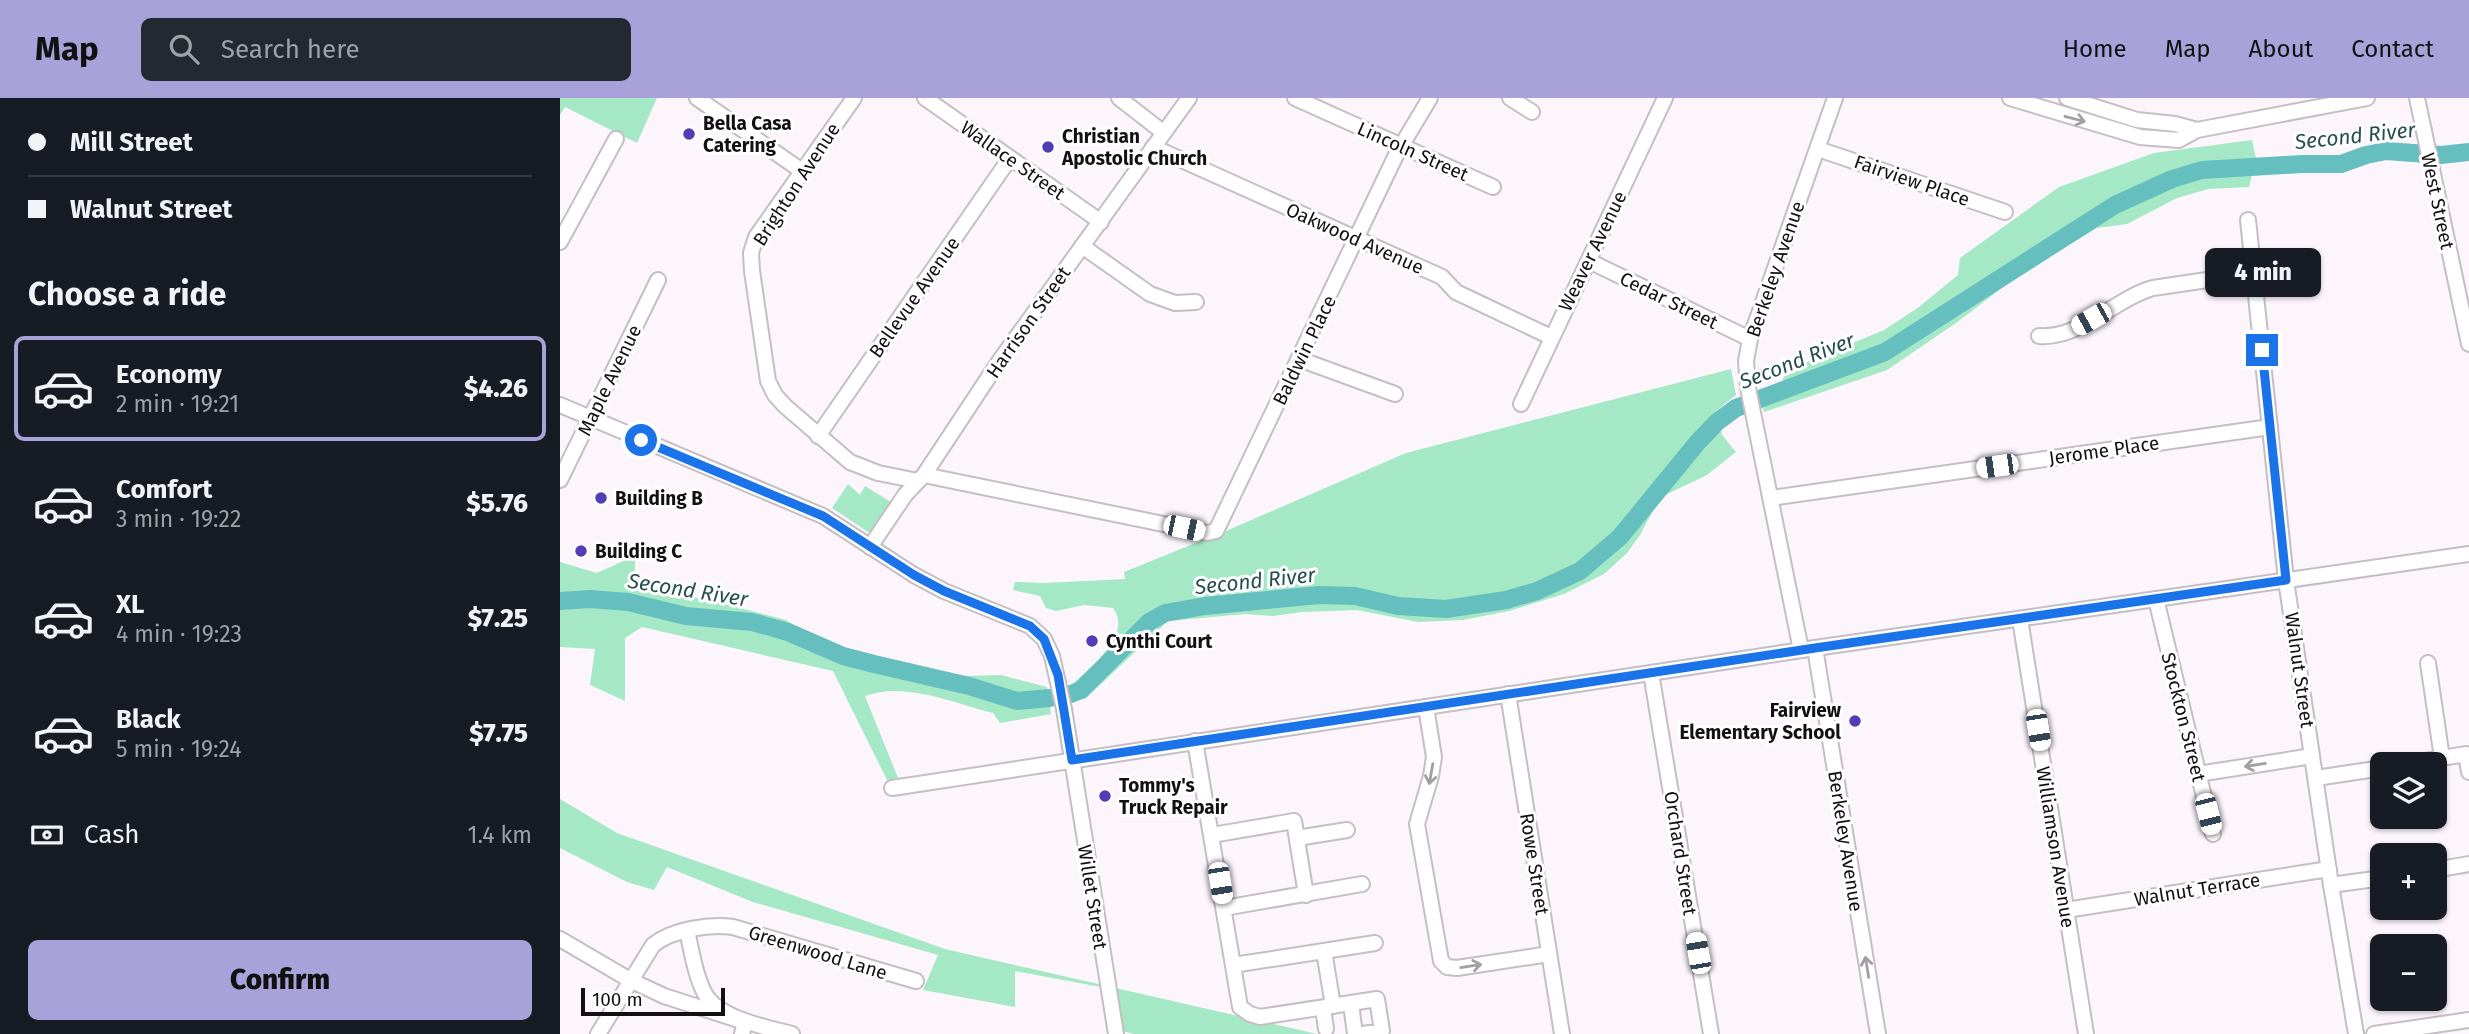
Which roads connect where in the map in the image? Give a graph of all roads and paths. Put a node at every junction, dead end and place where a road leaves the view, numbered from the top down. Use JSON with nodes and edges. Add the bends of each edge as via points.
{"nodes":[{"id":1,"x":697,"y":98,"type":"edge"},
{"id":2,"x":854,"y":98,"type":"edge"},
{"id":3,"x":925,"y":98,"type":"edge"},
{"id":4,"x":1119,"y":98,"type":"edge"},
{"id":5,"x":1189,"y":98,"type":"edge"},
{"id":6,"x":1294,"y":98,"type":"edge"},
{"id":7,"x":1430,"y":98,"type":"edge"},
{"id":8,"x":1510,"y":98,"type":"edge"},
{"id":9,"x":1665,"y":98,"type":"edge"},
{"id":10,"x":1835,"y":98,"type":"edge"},
{"id":11,"x":2010,"y":98,"type":"edge"},
{"id":12,"x":2067,"y":98,"type":"edge"},
{"id":13,"x":2367,"y":98,"type":"edge"},
{"id":14,"x":2417,"y":98,"type":"edge"},
{"id":15,"x":1532,"y":112,"type":"dead end"},
{"id":16,"x":2197,"y":130,"type":"junction"},
{"id":17,"x":1164,"y":133,"type":"junction"},
{"id":18,"x":616,"y":139,"type":"dead end"},
{"id":19,"x":1401,"y":145,"type":"junction"},
{"id":20,"x":1153,"y":147,"type":"junction"},
{"id":21,"x":1818,"y":149,"type":"junction"},
{"id":22,"x":1010,"y":158,"type":"junction"},
{"id":23,"x":802,"y":171,"type":"junction"},
{"id":24,"x":1493,"y":187,"type":"dead end"},
{"id":25,"x":2006,"y":212,"type":"dead end"},
{"id":26,"x":2248,"y":220,"type":"dead end"},
{"id":27,"x":1101,"y":222,"type":"junction"},
{"id":28,"x":1357,"y":239,"type":"junction"},
{"id":29,"x":560,"y":242,"type":"edge"},
{"id":30,"x":1082,"y":246,"type":"junction"},
{"id":31,"x":1588,"y":261,"type":"junction"},
{"id":32,"x":2254,"y":273,"type":"junction"},
{"id":33,"x":658,"y":280,"type":"dead end"},
{"id":34,"x":1196,"y":302,"type":"dead end"},
{"id":35,"x":2466,"y":319,"type":"edge"},
{"id":36,"x":2039,"y":336,"type":"dead end"},
{"id":37,"x":1551,"y":337,"type":"junction"},
{"id":38,"x":1749,"y":339,"type":"junction"},
{"id":39,"x":2469,"y":344,"type":"edge"},
{"id":40,"x":1298,"y":359,"type":"junction"},
{"id":41,"x":1395,"y":394,"type":"dead end"},
{"id":42,"x":1521,"y":404,"type":"dead end"},
{"id":43,"x":560,"y":405,"type":"edge"},
{"id":44,"x":591,"y":418,"type":"junction"},
{"id":45,"x":2270,"y":427,"type":"junction"},
{"id":46,"x":818,"y":436,"type":"junction"},
{"id":47,"x":921,"y":478,"type":"junction"},
{"id":48,"x":560,"y":480,"type":"edge"},
{"id":49,"x":1771,"y":498,"type":"junction"},
{"id":50,"x":1138,"y":519,"type":"joint"},
{"id":51,"x":870,"y":547,"type":"junction"},
{"id":52,"x":2469,"y":554,"type":"edge"},
{"id":53,"x":2286,"y":580,"type":"junction"},
{"id":54,"x":2156,"y":599,"type":"junction"},
{"id":55,"x":2020,"y":619,"type":"junction"},
{"id":56,"x":1808,"y":649,"type":"junction"},
{"id":57,"x":2428,"y":663,"type":"dead end"},
{"id":58,"x":1651,"y":673,"type":"junction"},
{"id":59,"x":1508,"y":694,"type":"junction"},
{"id":60,"x":1426,"y":707,"type":"junction"},
{"id":61,"x":1195,"y":741,"type":"junction"},
{"id":62,"x":2441,"y":752,"type":"edge"},
{"id":63,"x":2312,"y":756,"type":"junction"},
{"id":64,"x":2447,"y":757,"type":"edge"},
{"id":65,"x":1072,"y":760,"type":"junction"},
{"id":66,"x":2370,"y":770,"type":"edge"},
{"id":67,"x":2469,"y":772,"type":"edge"},
{"id":68,"x":2198,"y":774,"type":"junction"},
{"id":69,"x":2316,"y":778,"type":"junction"},
{"id":70,"x":892,"y":789,"type":"dead end"},
{"id":71,"x":1347,"y":830,"type":"dead end"},
{"id":72,"x":2213,"y":834,"type":"dead end"},
{"id":73,"x":1212,"y":835,"type":"junction"},
{"id":74,"x":1297,"y":838,"type":"junction"},
{"id":75,"x":2469,"y":864,"type":"edge"},
{"id":76,"x":2447,"y":868,"type":"edge"},
{"id":77,"x":2329,"y":869,"type":"junction"},
{"id":78,"x":2370,"y":880,"type":"edge"},
{"id":79,"x":1362,"y":884,"type":"dead end"},
{"id":80,"x":2331,"y":885,"type":"junction"},
{"id":81,"x":1306,"y":895,"type":"junction"},
{"id":82,"x":1223,"y":908,"type":"junction"},
{"id":83,"x":2066,"y":909,"type":"junction"},
{"id":84,"x":687,"y":931,"type":"junction"},
{"id":85,"x":560,"y":939,"type":"edge"},
{"id":86,"x":1376,"y":943,"type":"dead end"},
{"id":87,"x":1324,"y":951,"type":"junction"},
{"id":88,"x":1549,"y":954,"type":"junction"},
{"id":89,"x":1233,"y":965,"type":"junction"},
{"id":90,"x":630,"y":980,"type":"junction"},
{"id":91,"x":916,"y":981,"type":"dead end"},
{"id":92,"x":1350,"y":1004,"type":"junction"},
{"id":93,"x":1328,"y":1007,"type":"junction"},
{"id":94,"x":2469,"y":1020,"type":"edge"},
{"id":95,"x":743,"y":1028,"type":"edge"},
{"id":96,"x":1326,"y":1029,"type":"dead end"},
{"id":97,"x":598,"y":1034,"type":"edge"},
{"id":98,"x":792,"y":1034,"type":"edge"},
{"id":99,"x":1116,"y":1034,"type":"edge"},
{"id":100,"x":1355,"y":1034,"type":"edge"},
{"id":101,"x":1363,"y":1034,"type":"edge"},
{"id":102,"x":1562,"y":1034,"type":"edge"},
{"id":103,"x":1711,"y":1034,"type":"edge"},
{"id":104,"x":1878,"y":1034,"type":"edge"},
{"id":105,"x":2086,"y":1034,"type":"edge"},
{"id":106,"x":2356,"y":1034,"type":"edge"},
{"id":107,"x":2374,"y":1034,"type":"edge"}],
"edges":[{"from":1,"to":23,"type":"street"},
{"from":2,"to":23,"type":"street","name":"Brighton Avenue"},
{"from":3,"to":22,"type":"street","name":"Wallace Street"},
{"from":4,"to":17,"type":"street"},
{"from":5,"to":17,"type":"street","name":"Harrison Street"},
{"from":6,"to":19,"type":"street","name":"Lincoln Street"},
{"from":7,"to":19,"type":"street","name":"Baldwin Place"},
{"from":8,"to":15,"type":"street"},
{"from":9,"to":31,"type":"street","name":"Weaver Avenue"},
{"from":10,"to":21,"type":"street","name":"Berkeley Avenue"},
{"from":11,"to":16,"type":"street","one_way":true,"via":[[2140,137],[2179,140]]},
{"from":12,"to":16,"type":"street","via":[[2137,120]]},
{"from":13,"to":16,"type":"street"},
{"from":14,"to":35,"type":"street","name":"West Street"},
{"from":17,"to":20,"type":"street","name":"Harrison Street"},
{"from":18,"to":29,"type":"street"},
{"from":19,"to":24,"type":"street","name":"Lincoln Street"},
{"from":19,"to":28,"type":"street","name":"Baldwin Place"},
{"from":20,"to":27,"type":"street","name":"Harrison Street"},
{"from":20,"to":28,"type":"street","name":"Oakwood Avenue"},
{"from":21,"to":25,"type":"street","name":"Fairview Place"},
{"from":21,"to":38,"type":"street","name":"Berkeley Avenue"},
{"from":22,"to":27,"type":"street","name":"Wallace Street"},
{"from":22,"to":46,"type":"street","name":"Bellevue Avenue"},
{"from":23,"to":46,"type":"street","name":"Brighton Avenue","via":[[756,237],[752,271],[768,381],[780,401]]},
{"from":26,"to":32,"type":"street","name":"Walnut Street"},
{"from":27,"to":30,"type":"street","name":"Harrison Street"},
{"from":28,"to":37,"type":"street","name":"Oakwood Avenue","via":[[1442,277],[1456,292]]},
{"from":28,"to":40,"type":"street","name":"Baldwin Place"},
{"from":30,"to":34,"type":"street","via":[[1150,294],[1175,303]]},
{"from":30,"to":47,"type":"street","name":"Harrison Street"},
{"from":31,"to":37,"type":"street","name":"Weaver Avenue"},
{"from":31,"to":38,"type":"street","name":"Cedar Street"},
{"from":32,"to":36,"type":"street","via":[[2153,288],[2067,332]]},
{"from":32,"to":45,"type":"street","name":"Walnut Street"},
{"from":33,"to":44,"type":"street","name":"Maple Avenue"},
{"from":35,"to":39,"type":"street","name":"West Street"},
{"from":37,"to":42,"type":"street","name":"Weaver Avenue"},
{"from":38,"to":49,"type":"street","name":"Berkeley Avenue","via":[[1746,361],[1753,414]]},
{"from":40,"to":41,"type":"street"},
{"from":40,"to":50,"type":"street","name":"Baldwin Place","via":[[1216,531]]},
{"from":43,"to":44,"type":"street","name":"Willet Street"},
{"from":44,"to":48,"type":"street","name":"Maple Avenue"},
{"from":44,"to":51,"type":"street","name":"Willet Street","via":[[823,516]]},
{"from":45,"to":49,"type":"street","name":"Jerome Place"},
{"from":45,"to":53,"type":"street","name":"Walnut Street"},
{"from":46,"to":47,"type":"street","name":"Brighton Avenue","via":[[864,469]]},
{"from":47,"to":50,"type":"street","name":"Brighton Avenue"},
{"from":47,"to":51,"type":"street","name":"Harrison Street"},
{"from":49,"to":56,"type":"street","name":"Berkeley Avenue"},
{"from":51,"to":65,"type":"street","name":"Willet Street","via":[[944,591],[1030,626],[1044,639],[1059,685]]},
{"from":52,"to":53,"type":"street"},
{"from":53,"to":54,"type":"street"},
{"from":53,"to":63,"type":"street","name":"Walnut Street"},
{"from":54,"to":55,"type":"street"},
{"from":54,"to":68,"type":"street","name":"Stockton Street"},
{"from":55,"to":56,"type":"street"},
{"from":55,"to":83,"type":"street","name":"Williamson Avenue"},
{"from":56,"to":58,"type":"street"},
{"from":104,"to":56,"type":"street","name":"Berkeley Avenue","one_way":true},
{"from":57,"to":62,"type":"street"},
{"from":58,"to":59,"type":"street"},
{"from":58,"to":103,"type":"street","name":"Orchard Street"},
{"from":59,"to":60,"type":"street"},
{"from":59,"to":88,"type":"street","name":"Rowe Street"},
{"from":60,"to":61,"type":"street"},
{"from":60,"to":88,"type":"street","one_way":true,"via":[[1434,757],[1417,824],[1441,961],[1457,968]]},
{"from":61,"to":65,"type":"street"},
{"from":61,"to":73,"type":"street"},
{"from":63,"to":68,"type":"street","one_way":true},
{"from":63,"to":69,"type":"street","name":"Walnut Street"},
{"from":64,"to":67,"type":"street","via":[[2466,754]]},
{"from":65,"to":70,"type":"street"},
{"from":65,"to":99,"type":"street","name":"Willet Street"},
{"from":66,"to":69,"type":"street"},
{"from":68,"to":72,"type":"street","name":"Stockton Street"},
{"from":69,"to":77,"type":"street","name":"Walnut Street"},
{"from":71,"to":74,"type":"street"},
{"from":73,"to":74,"type":"street","via":[[1294,821]]},
{"from":73,"to":82,"type":"street"},
{"from":74,"to":81,"type":"street"},
{"from":75,"to":76,"type":"street"},
{"from":77,"to":80,"type":"street","name":"Walnut Street"},
{"from":77,"to":83,"type":"street","name":"Walnut Terrace"},
{"from":78,"to":80,"type":"street"},
{"from":79,"to":81,"type":"street"},
{"from":80,"to":106,"type":"street","name":"Walnut Street"},
{"from":81,"to":82,"type":"street"},
{"from":82,"to":89,"type":"street"},
{"from":83,"to":105,"type":"street","name":"Williamson Avenue"},
{"from":84,"to":90,"type":"street","via":[[657,942]]},
{"from":84,"to":91,"type":"street","name":"Greenwood Lane","via":[[733,927]]},
{"from":84,"to":95,"type":"street","via":[[706,997]]},
{"from":85,"to":90,"type":"street"},
{"from":86,"to":87,"type":"street"},
{"from":87,"to":89,"type":"street"},
{"from":87,"to":93,"type":"street"},
{"from":88,"to":102,"type":"street","name":"Rowe Street"},
{"from":89,"to":93,"type":"street","via":[[1240,1007],[1250,1014],[1260,1017]]},
{"from":90,"to":95,"type":"street"},
{"from":90,"to":97,"type":"street"},
{"from":92,"to":93,"type":"street"},
{"from":92,"to":100,"type":"street"},
{"from":92,"to":101,"type":"street","via":[[1377,999],[1382,1031]]},
{"from":93,"to":96,"type":"street"},
{"from":94,"to":107,"type":"street"},
{"from":95,"to":98,"type":"street"}]}
